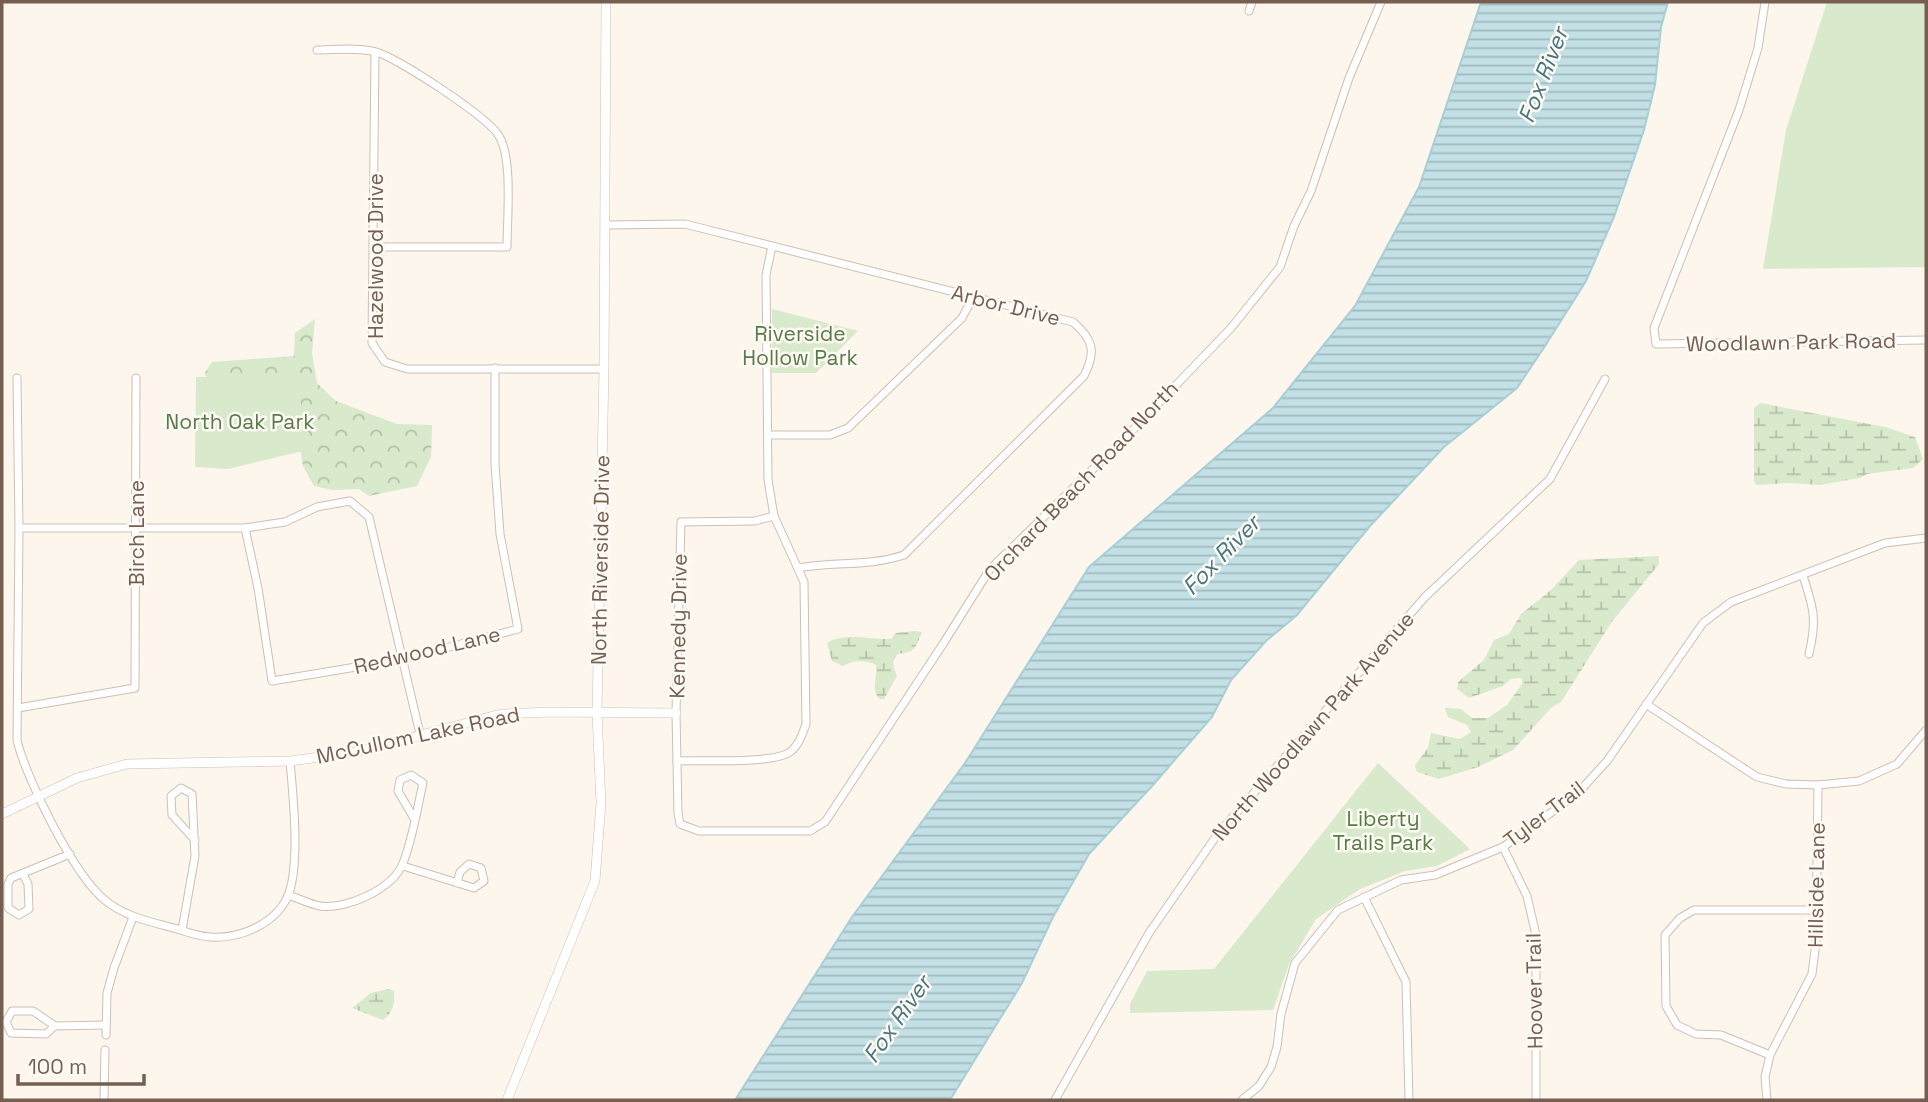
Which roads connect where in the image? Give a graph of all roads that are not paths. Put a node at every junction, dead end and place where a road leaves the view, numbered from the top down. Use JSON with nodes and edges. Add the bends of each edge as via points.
{"nodes":[{"id":1,"x":606,"y":2,"type":"edge"},
{"id":2,"x":1252,"y":2,"type":"edge"},
{"id":3,"x":1381,"y":2,"type":"edge"},
{"id":4,"x":1765,"y":2,"type":"edge"},
{"id":5,"x":1249,"y":11,"type":"dead end"},
{"id":6,"x":317,"y":50,"type":"dead end"},
{"id":7,"x":375,"y":52,"type":"junction"},
{"id":8,"x":606,"y":225,"type":"junction"},
{"id":9,"x":772,"y":246,"type":"junction"},
{"id":10,"x":374,"y":247,"type":"junction"},
{"id":11,"x":973,"y":297,"type":"junction"},
{"id":12,"x":1926,"y":340,"type":"edge"},
{"id":13,"x":495,"y":368,"type":"junction"},
{"id":14,"x":604,"y":369,"type":"junction"},
{"id":15,"x":17,"y":378,"type":"dead end"},
{"id":16,"x":136,"y":378,"type":"dead end"},
{"id":17,"x":1605,"y":379,"type":"dead end"},
{"id":18,"x":768,"y":435,"type":"junction"},
{"id":19,"x":774,"y":516,"type":"junction"},
{"id":20,"x":19,"y":528,"type":"junction"},
{"id":21,"x":245,"y":528,"type":"junction"},
{"id":22,"x":136,"y":529,"type":"junction"},
{"id":23,"x":1926,"y":538,"type":"edge"},
{"id":24,"x":798,"y":568,"type":"junction"},
{"id":25,"x":1803,"y":576,"type":"junction"},
{"id":26,"x":1809,"y":654,"type":"dead end"},
{"id":27,"x":404,"y":659,"type":"junction"},
{"id":28,"x":1646,"y":704,"type":"junction"},
{"id":29,"x":18,"y":708,"type":"junction"},
{"id":30,"x":597,"y":713,"type":"junction"},
{"id":31,"x":676,"y":713,"type":"junction"},
{"id":32,"x":1926,"y":730,"type":"edge"},
{"id":33,"x":419,"y":734,"type":"junction"},
{"id":34,"x":290,"y":761,"type":"junction"},
{"id":35,"x":677,"y":761,"type":"junction"},
{"id":36,"x":1818,"y":785,"type":"junction"},
{"id":37,"x":39,"y":796,"type":"junction"},
{"id":38,"x":2,"y":814,"type":"edge"},
{"id":39,"x":415,"y":820,"type":"junction"},
{"id":40,"x":680,"y":824,"type":"joint"},
{"id":41,"x":195,"y":840,"type":"junction"},
{"id":42,"x":1503,"y":847,"type":"junction"},
{"id":43,"x":70,"y":854,"type":"junction"},
{"id":44,"x":403,"y":866,"type":"junction"},
{"id":45,"x":23,"y":874,"type":"junction"},
{"id":46,"x":457,"y":883,"type":"dead end"},
{"id":47,"x":288,"y":895,"type":"junction"},
{"id":48,"x":1364,"y":897,"type":"junction"},
{"id":49,"x":1816,"y":910,"type":"junction"},
{"id":50,"x":133,"y":917,"type":"junction"},
{"id":51,"x":182,"y":930,"type":"junction"},
{"id":52,"x":106,"y":1025,"type":"junction"},
{"id":53,"x":55,"y":1026,"type":"junction"},
{"id":54,"x":106,"y":1035,"type":"dead end"},
{"id":55,"x":105,"y":1050,"type":"dead end"},
{"id":56,"x":1770,"y":1055,"type":"junction"},
{"id":57,"x":104,"y":1100,"type":"edge"},
{"id":58,"x":507,"y":1100,"type":"edge"},
{"id":59,"x":1055,"y":1100,"type":"edge"},
{"id":60,"x":1242,"y":1100,"type":"edge"},
{"id":61,"x":1409,"y":1100,"type":"edge"},
{"id":62,"x":1535,"y":1100,"type":"edge"},
{"id":63,"x":1767,"y":1100,"type":"edge"}],
"edges":[{"from":1,"to":8,"type":"street","name":"North Riverside Drive"},
{"from":2,"to":5,"type":"street"},
{"from":3,"to":40,"type":"street","name":"Orchard Beach Road North","via":[[1280,267],[1231,328],[990,569],[824,822],[810,831],[699,831]]},
{"from":4,"to":12,"type":"street","name":"Woodlawn Park Road","via":[[1758,48],[1739,110],[1654,328],[1656,344]]},
{"from":6,"to":7,"type":"street"},
{"from":7,"to":10,"type":"street","name":"Hazelwood Drive"},
{"from":7,"to":10,"type":"street","via":[[397,62],[499,135],[507,160],[507,247]]},
{"from":8,"to":9,"type":"street","name":"Arbor Drive","via":[[685,224]]},
{"from":8,"to":14,"type":"street","name":"North Riverside Drive"},
{"from":9,"to":11,"type":"street","name":"Arbor Drive"},
{"from":9,"to":18,"type":"street","via":[[766,275]]},
{"from":10,"to":13,"type":"street","name":"Hazelwood Drive","via":[[372,343],[385,362],[407,369]]},
{"from":11,"to":18,"type":"street","via":[[962,318],[848,428],[830,435]]},
{"from":11,"to":24,"type":"street","name":"Arbor Drive","via":[[1073,322],[1092,345],[1092,361],[1084,376],[904,555],[873,564]]},
{"from":13,"to":14,"type":"street","name":"Hazelwood Drive"},
{"from":13,"to":27,"type":"street","name":"Redwood Lane","via":[[500,534],[518,629]]},
{"from":14,"to":30,"type":"street","name":"North Riverside Drive"},
{"from":15,"to":20,"type":"street"},
{"from":16,"to":22,"type":"street","name":"Birch Lane"},
{"from":17,"to":59,"type":"street","name":"North Woodlawn Park Avenue","via":[[1550,479],[1424,597],[1217,835],[1149,933]]},
{"from":18,"to":19,"type":"street"},
{"from":19,"to":24,"type":"street"},
{"from":19,"to":31,"type":"street","name":"Kennedy Drive","via":[[755,521],[681,522]]},
{"from":20,"to":22,"type":"street"},
{"from":20,"to":29,"type":"street"},
{"from":21,"to":22,"type":"street"},
{"from":21,"to":27,"type":"street","via":[[285,522],[349,501],[369,517]]},
{"from":21,"to":27,"type":"street","name":"Redwood Lane","via":[[272,681]]},
{"from":22,"to":29,"type":"street","name":"Birch Lane","via":[[135,688]]},
{"from":23,"to":25,"type":"street","name":"Tyler Trail","via":[[1885,543]]},
{"from":24,"to":35,"type":"street","via":[[804,582],[806,724],[799,741],[788,754],[773,759]]},
{"from":25,"to":26,"type":"street","via":[[1814,612]]},
{"from":25,"to":28,"type":"street","name":"Tyler Trail","via":[[1731,602],[1703,623]]},
{"from":27,"to":33,"type":"street"},
{"from":28,"to":36,"type":"street","via":[[1758,776],[1786,784]]},
{"from":28,"to":42,"type":"street","name":"Tyler Trail","via":[[1577,794]]},
{"from":29,"to":37,"type":"street","via":[[17,740]]},
{"from":30,"to":31,"type":"street","name":"McCullom Lake Road"},
{"from":30,"to":33,"type":"street","name":"McCullom Lake Road","via":[[501,714]]},
{"from":30,"to":58,"type":"street","name":"North Riverside Drive","via":[[601,803],[595,881]]},
{"from":31,"to":35,"type":"street","name":"Kennedy Drive"},
{"from":32,"to":36,"type":"street","via":[[1897,764],[1859,781]]},
{"from":33,"to":34,"type":"street","name":"McCullom Lake Road","via":[[357,752]]},
{"from":34,"to":37,"type":"street","name":"McCullom Lake Road","via":[[127,764],[76,778]]},
{"from":34,"to":47,"type":"street","via":[[295,871]]},
{"from":35,"to":40,"type":"street","name":"Kennedy Drive"},
{"from":36,"to":49,"type":"street","name":"Hillside Lane"},
{"from":37,"to":38,"type":"street","name":"McCullom Lake Road"},
{"from":37,"to":43,"type":"street"},
{"from":39,"to":39,"type":"street","via":[[423,783],[411,775],[400,780],[398,791]]},
{"from":39,"to":44,"type":"street"},
{"from":41,"to":41,"type":"street","via":[[192,794],[181,788],[171,796],[172,814]]},
{"from":41,"to":51,"type":"street"},
{"from":42,"to":48,"type":"street","name":"Tyler Trail"},
{"from":42,"to":62,"type":"street","name":"Hoover Trail","via":[[1527,896],[1536,935]]},
{"from":43,"to":45,"type":"street"},
{"from":43,"to":50,"type":"street","via":[[106,901]]},
{"from":44,"to":46,"type":"street"},
{"from":44,"to":47,"type":"street","via":[[383,887],[346,903],[319,906]]},
{"from":45,"to":45,"type":"street","via":[[8,884],[8,908],[19,915],[29,909]]},
{"from":47,"to":51,"type":"street","via":[[265,923],[244,933],[208,937]]},
{"from":48,"to":60,"type":"street","name":"Tyler Trail","via":[[1338,910],[1295,963],[1272,1067]]},
{"from":48,"to":61,"type":"street","via":[[1406,982]]},
{"from":49,"to":56,"type":"street","name":"Hillside Lane","via":[[1812,974]]},
{"from":49,"to":56,"type":"street","via":[[1694,910],[1665,935],[1666,1006],[1678,1025],[1696,1034],[1721,1035]]},
{"from":50,"to":51,"type":"street"},
{"from":50,"to":52,"type":"street","via":[[107,993]]},
{"from":52,"to":53,"type":"street"},
{"from":52,"to":54,"type":"street"},
{"from":53,"to":53,"type":"street","via":[[33,1012],[12,1011],[6,1022],[11,1033],[46,1034]]},
{"from":55,"to":57,"type":"street"},
{"from":56,"to":63,"type":"street","name":"Hillside Lane","via":[[1765,1077]]}]}
